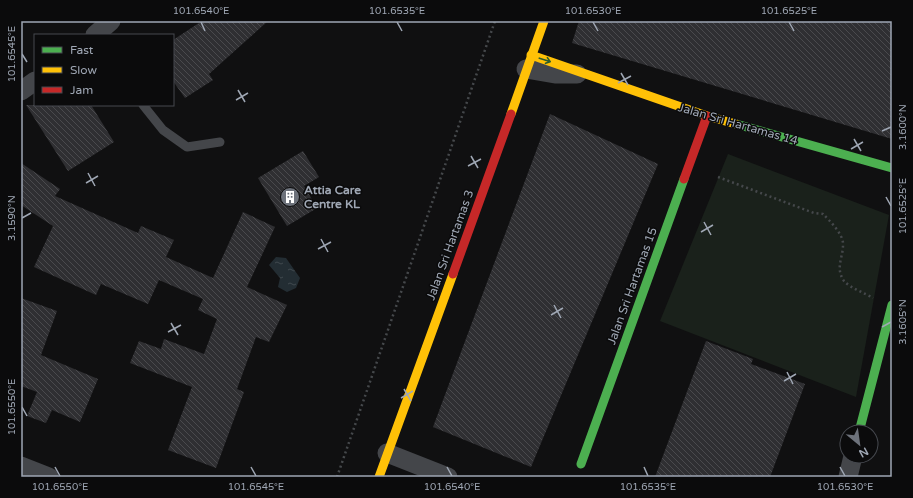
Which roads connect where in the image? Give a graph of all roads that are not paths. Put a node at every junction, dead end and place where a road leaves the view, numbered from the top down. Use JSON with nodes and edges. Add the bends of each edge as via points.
{"nodes":[{"id":1,"x":111,"y":21,"type":"edge"},
{"id":2,"x":544,"y":21,"type":"edge"},
{"id":3,"x":96,"y":34,"type":"edge"},
{"id":4,"x":528,"y":62,"type":"junction"},
{"id":5,"x":586,"y":74,"type":"joint"},
{"id":6,"x":34,"y":82,"type":"edge"},
{"id":7,"x":21,"y":91,"type":"edge"},
{"id":8,"x":144,"y":106,"type":"edge"},
{"id":9,"x":707,"y":116,"type":"junction"},
{"id":10,"x":220,"y":142,"type":"dead end"},
{"id":11,"x":892,"y":168,"type":"edge"},
{"id":12,"x":892,"y":305,"type":"edge"},
{"id":13,"x":862,"y":424,"type":"edge"},
{"id":14,"x":387,"y":453,"type":"junction"},
{"id":15,"x":581,"y":464,"type":"dead end"},
{"id":16,"x":851,"y":464,"type":"edge"},
{"id":17,"x":21,"y":466,"type":"edge"},
{"id":18,"x":49,"y":477,"type":"edge"},
{"id":19,"x":379,"y":477,"type":"edge"},
{"id":20,"x":448,"y":477,"type":"edge"},
{"id":21,"x":848,"y":477,"type":"edge"}],
"edges":[{"from":1,"to":3,"type":"street"},
{"from":2,"to":4,"type":"street","name":"Jalan Sri Hartamas 3"},
{"from":4,"to":5,"type":"street","name":"Jalan Sri Hartamas 14","via":[[555,74]]},
{"from":4,"to":14,"type":"street","name":"Jalan Sri Hartamas 3"},
{"from":5,"to":9,"type":"street","name":"Jalan Sri Hartamas 14"},
{"from":6,"to":7,"type":"street"},
{"from":8,"to":10,"type":"lane","via":[[163,130],[187,147]]},
{"from":9,"to":11,"type":"street","name":"Jalan Sri Hartamas 14"},
{"from":9,"to":15,"type":"street","name":"Jalan Sri Hartamas 15"},
{"from":12,"to":13,"type":"street"},
{"from":14,"to":19,"type":"street","name":"Jalan Sri Hartamas 3"},
{"from":14,"to":20,"type":"street"},
{"from":16,"to":21,"type":"street"},
{"from":17,"to":18,"type":"street"}]}
